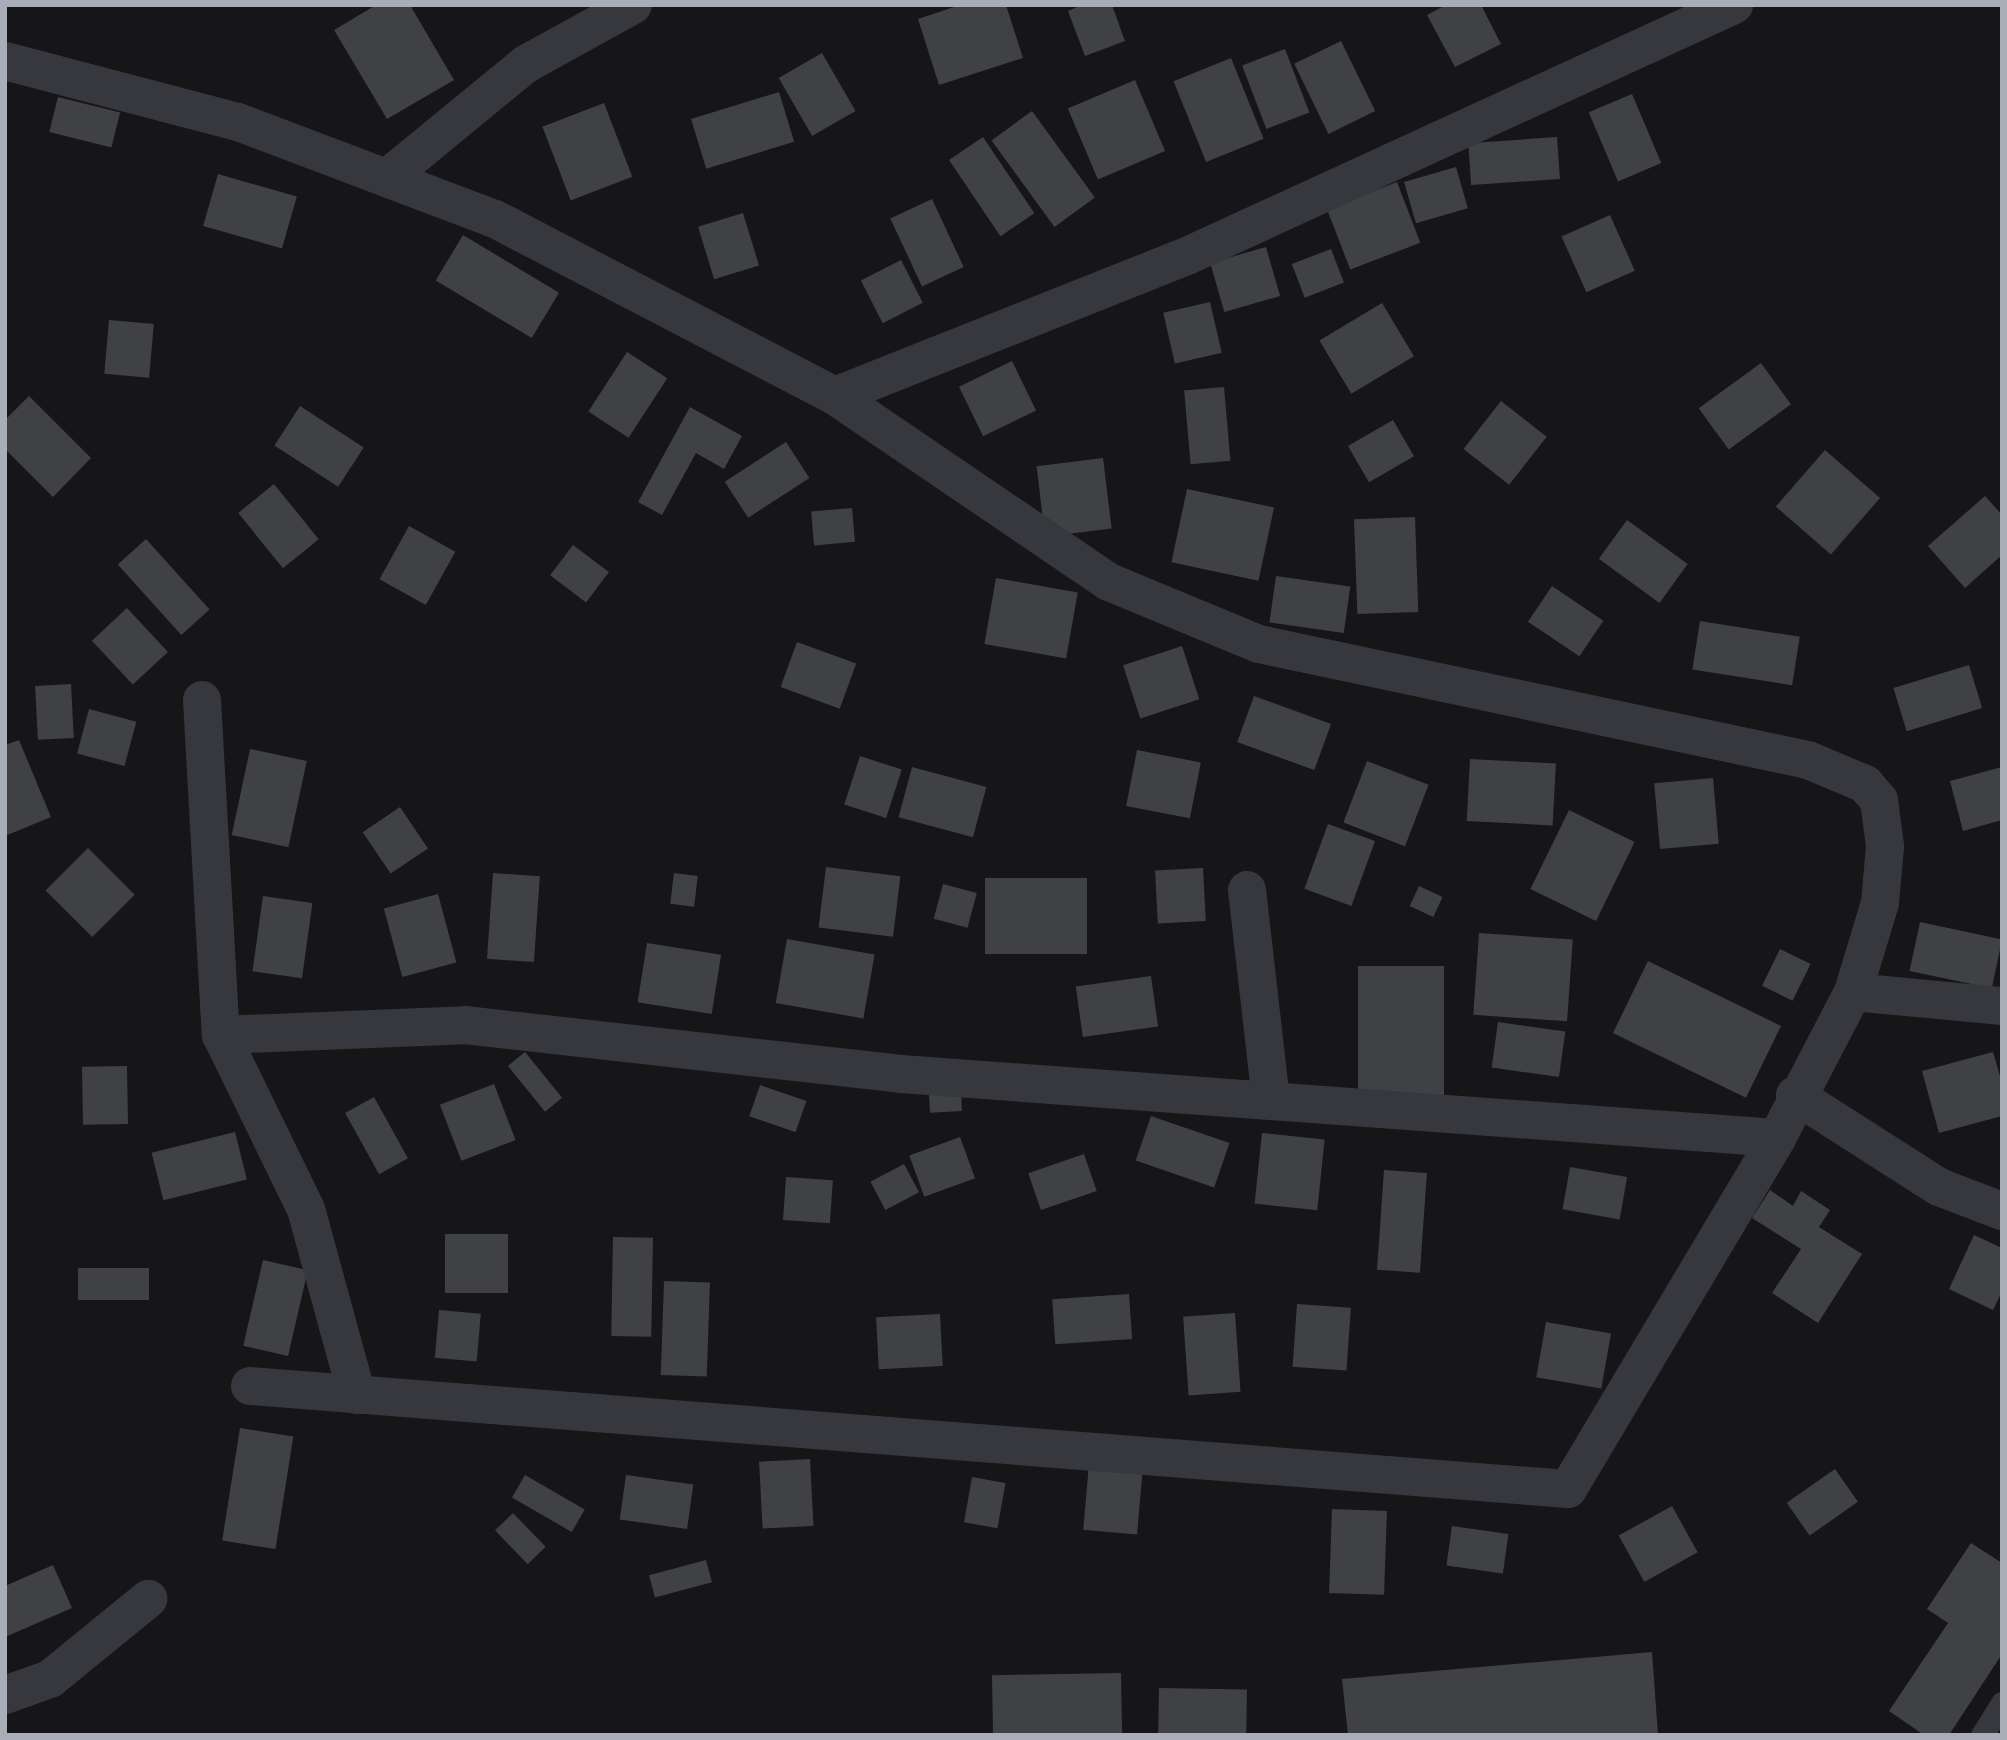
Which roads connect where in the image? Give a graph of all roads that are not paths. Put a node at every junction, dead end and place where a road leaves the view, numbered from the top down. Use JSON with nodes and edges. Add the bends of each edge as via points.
{"nodes":[{"id":1,"x":633,"y":5,"type":"edge"},
{"id":2,"x":1734,"y":5,"type":"edge"},
{"id":3,"x":5,"y":61,"type":"edge"},
{"id":4,"x":387,"y":178,"type":"junction"},
{"id":5,"x":835,"y":396,"type":"junction"},
{"id":6,"x":202,"y":700,"type":"dead end"},
{"id":7,"x":1247,"y":890,"type":"dead end"},
{"id":8,"x":1853,"y":992,"type":"junction"},
{"id":9,"x":2002,"y":1006,"type":"edge"},
{"id":10,"x":221,"y":1035,"type":"junction"},
{"id":11,"x":1796,"y":1095,"type":"junction"},
{"id":12,"x":1271,"y":1101,"type":"junction"},
{"id":13,"x":1776,"y":1138,"type":"junction"},
{"id":14,"x":2002,"y":1211,"type":"edge"},
{"id":15,"x":250,"y":1386,"type":"dead end"},
{"id":16,"x":357,"y":1395,"type":"junction"},
{"id":17,"x":148,"y":1599,"type":"dead end"},
{"id":18,"x":5,"y":1695,"type":"edge"},
{"id":19,"x":2002,"y":1703,"type":"edge"},
{"id":20,"x":1982,"y":1735,"type":"edge"}],
"edges":[{"from":1,"to":4,"type":"street","via":[[526,64]]},
{"from":2,"to":5,"type":"street","via":[[1187,256]]},
{"from":3,"to":4,"type":"street","via":[[237,121]]},
{"from":4,"to":5,"type":"street","via":[[495,219]]},
{"from":5,"to":8,"type":"street","via":[[1109,582],[1259,644],[1808,760],[1865,784],[1882,811],[1885,846],[1880,903]]},
{"from":6,"to":10,"type":"street"},
{"from":7,"to":12,"type":"street"},
{"from":8,"to":9,"type":"street"},
{"from":8,"to":11,"type":"street"},
{"from":10,"to":12,"type":"street","via":[[465,1025],[901,1074]]},
{"from":10,"to":16,"type":"street","via":[[306,1209]]},
{"from":11,"to":13,"type":"street"},
{"from":11,"to":14,"type":"street","via":[[1939,1186]]},
{"from":12,"to":13,"type":"street"},
{"from":13,"to":16,"type":"street","via":[[1568,1489]]},
{"from":15,"to":16,"type":"street"},
{"from":17,"to":18,"type":"street","via":[[50,1679]]},
{"from":19,"to":20,"type":"lane"}]}
